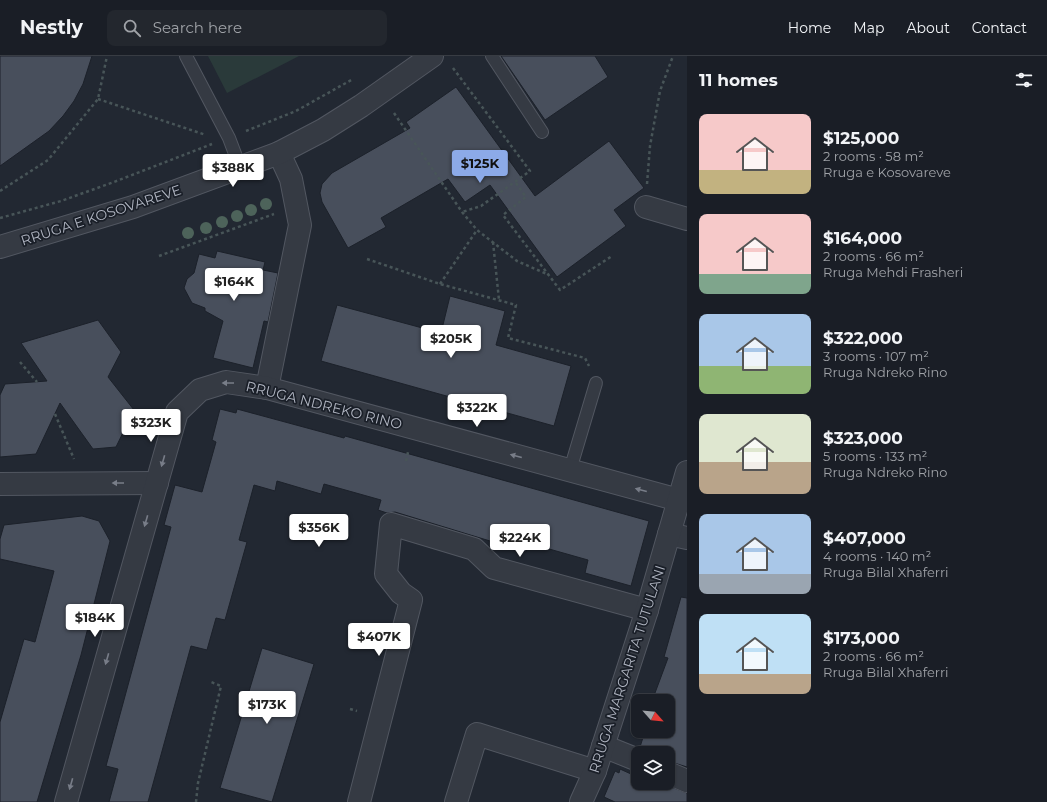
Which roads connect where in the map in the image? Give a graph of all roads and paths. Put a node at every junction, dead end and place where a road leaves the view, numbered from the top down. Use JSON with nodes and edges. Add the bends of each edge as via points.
{"nodes":[{"id":1,"x":107,"y":56,"type":"edge"},
{"id":2,"x":186,"y":56,"type":"edge"},
{"id":3,"x":492,"y":56,"type":"edge"},
{"id":4,"x":674,"y":56,"type":"edge"},
{"id":5,"x":440,"y":59,"type":"edge"},
{"id":6,"x":359,"y":75,"type":"dead end"},
{"id":7,"x":380,"y":92,"type":"junction"},
{"id":8,"x":98,"y":99,"type":"junction"},
{"id":9,"x":542,"y":132,"type":"dead end"},
{"id":10,"x":225,"y":140,"type":"junction"},
{"id":11,"x":279,"y":153,"type":"junction"},
{"id":12,"x":240,"y":167,"type":"junction"},
{"id":13,"x":516,"y":183,"type":"junction"},
{"id":14,"x":0,"y":191,"type":"edge"},
{"id":15,"x":297,"y":205,"type":"junction"},
{"id":16,"x":646,"y":207,"type":"joint"},
{"id":17,"x":462,"y":212,"type":"junction"},
{"id":18,"x":0,"y":218,"type":"edge"},
{"id":19,"x":687,"y":219,"type":"edge"},
{"id":20,"x":477,"y":230,"type":"junction"},
{"id":21,"x":493,"y":242,"type":"junction"},
{"id":22,"x":0,"y":247,"type":"edge"},
{"id":23,"x":159,"y":256,"type":"dead end"},
{"id":24,"x":612,"y":256,"type":"dead end"},
{"id":25,"x":367,"y":259,"type":"dead end"},
{"id":26,"x":549,"y":275,"type":"junction"},
{"id":27,"x":440,"y":284,"type":"junction"},
{"id":28,"x":499,"y":300,"type":"junction"},
{"id":29,"x":20,"y":362,"type":"dead end"},
{"id":30,"x":37,"y":382,"type":"dead end"},
{"id":31,"x":596,"y":383,"type":"joint"},
{"id":32,"x":267,"y":388,"type":"junction"},
{"id":33,"x":55,"y":414,"type":"dead end"},
{"id":34,"x":408,"y":453,"type":"dead end"},
{"id":35,"x":406,"y":461,"type":"dead end"},
{"id":36,"x":570,"y":470,"type":"junction"},
{"id":37,"x":687,"y":472,"type":"edge"},
{"id":38,"x":157,"y":483,"type":"junction"},
{"id":39,"x":0,"y":484,"type":"edge"},
{"id":40,"x":84,"y":484,"type":"junction"},
{"id":41,"x":679,"y":500,"type":"junction"},
{"id":42,"x":678,"y":536,"type":"edge"},
{"id":43,"x":647,"y":610,"type":"junction"},
{"id":44,"x":211,"y":682,"type":"dead end"},
{"id":45,"x":603,"y":746,"type":"junction"},
{"id":46,"x":631,"y":757,"type":"edge"},
{"id":47,"x":595,"y":771,"type":"junction"},
{"id":48,"x":675,"y":776,"type":"edge"},
{"id":49,"x":687,"y":780,"type":"edge"},
{"id":50,"x":66,"y":802,"type":"edge"},
{"id":51,"x":196,"y":802,"type":"edge"},
{"id":52,"x":359,"y":802,"type":"edge"},
{"id":53,"x":456,"y":802,"type":"edge"},
{"id":54,"x":581,"y":802,"type":"edge"}],
"edges":[{"from":1,"to":8,"type":"path"},
{"from":2,"to":10,"type":"lane"},
{"from":3,"to":9,"type":"lane"},
{"from":4,"to":16,"type":"path","via":[[660,91],[650,146]]},
{"from":5,"to":7,"type":"street","name":"RRUGA E KOSOVAREVE"},
{"from":5,"to":13,"type":"path","via":[[530,172]]},
{"from":6,"to":10,"type":"path","via":[[296,111]]},
{"from":7,"to":11,"type":"street","name":"RRUGA E KOSOVAREVE","via":[[324,130]]},
{"from":7,"to":17,"type":"path"},
{"from":8,"to":10,"type":"path"},
{"from":8,"to":14,"type":"path","via":[[48,160]]},
{"from":10,"to":12,"type":"lane"},
{"from":10,"to":18,"type":"path","via":[[108,185]]},
{"from":11,"to":12,"type":"street","name":"RRUGA E KOSOVAREVE"},
{"from":11,"to":15,"type":"street","via":[[291,179]]},
{"from":12,"to":22,"type":"street","name":"RRUGA E KOSOVAREVE","via":[[133,207]]},
{"from":13,"to":17,"type":"path","via":[[481,206]]},
{"from":13,"to":26,"type":"path","via":[[526,197],[503,215]]},
{"from":15,"to":23,"type":"path"},
{"from":15,"to":32,"type":"street","via":[[300,225]]},
{"from":16,"to":19,"type":"street"},
{"from":17,"to":20,"type":"path"},
{"from":20,"to":21,"type":"path"},
{"from":20,"to":27,"type":"path"},
{"from":21,"to":26,"type":"path","via":[[517,261]]},
{"from":21,"to":28,"type":"path"},
{"from":24,"to":26,"type":"path","via":[[560,290]]},
{"from":25,"to":27,"type":"path"},
{"from":27,"to":28,"type":"path"},
{"from":28,"to":31,"type":"path","via":[[516,305],[508,338],[586,358]]},
{"from":29,"to":30,"type":"path"},
{"from":31,"to":36,"type":"lane"},
{"from":36,"to":32,"type":"street","name":"RRUGA NDREKO RINO","one_way":true},
{"from":32,"to":38,"type":"street","name":"RRUGA NDREKO RINO","one_way":true,"via":[[226,382],[200,390],[177,412]]},
{"from":33,"to":40,"type":"path"},
{"from":34,"to":35,"type":"path"},
{"from":41,"to":36,"type":"street","name":"RRUGA NDREKO RINO","one_way":true},
{"from":37,"to":41,"type":"street","name":"RRUGA MARGARITA TUTULANI"},
{"from":38,"to":40,"type":"street","one_way":true},
{"from":38,"to":50,"type":"street","name":"RRUGA NDREKO RINO","one_way":true},
{"from":39,"to":40,"type":"street"},
{"from":41,"to":42,"type":"street","name":"RRUGA MARGARITA TUTULANI"},
{"from":42,"to":43,"type":"street","name":"RRUGA MARGARITA TUTULANI"},
{"from":43,"to":45,"type":"street","name":"RRUGA MARGARITA TUTULANI"},
{"from":43,"to":52,"type":"street","via":[[494,568],[474,548],[391,524],[386,574],[401,593],[411,600]]},
{"from":44,"to":51,"type":"path","via":[[221,686],[198,783]]},
{"from":45,"to":46,"type":"street"},
{"from":45,"to":47,"type":"street","name":"RRUGA MARGARITA TUTULANI"},
{"from":47,"to":53,"type":"street","via":[[477,734]]},
{"from":47,"to":54,"type":"street","name":"RRUGA MARGARITA TUTULANI"},
{"from":48,"to":49,"type":"street"}]}
